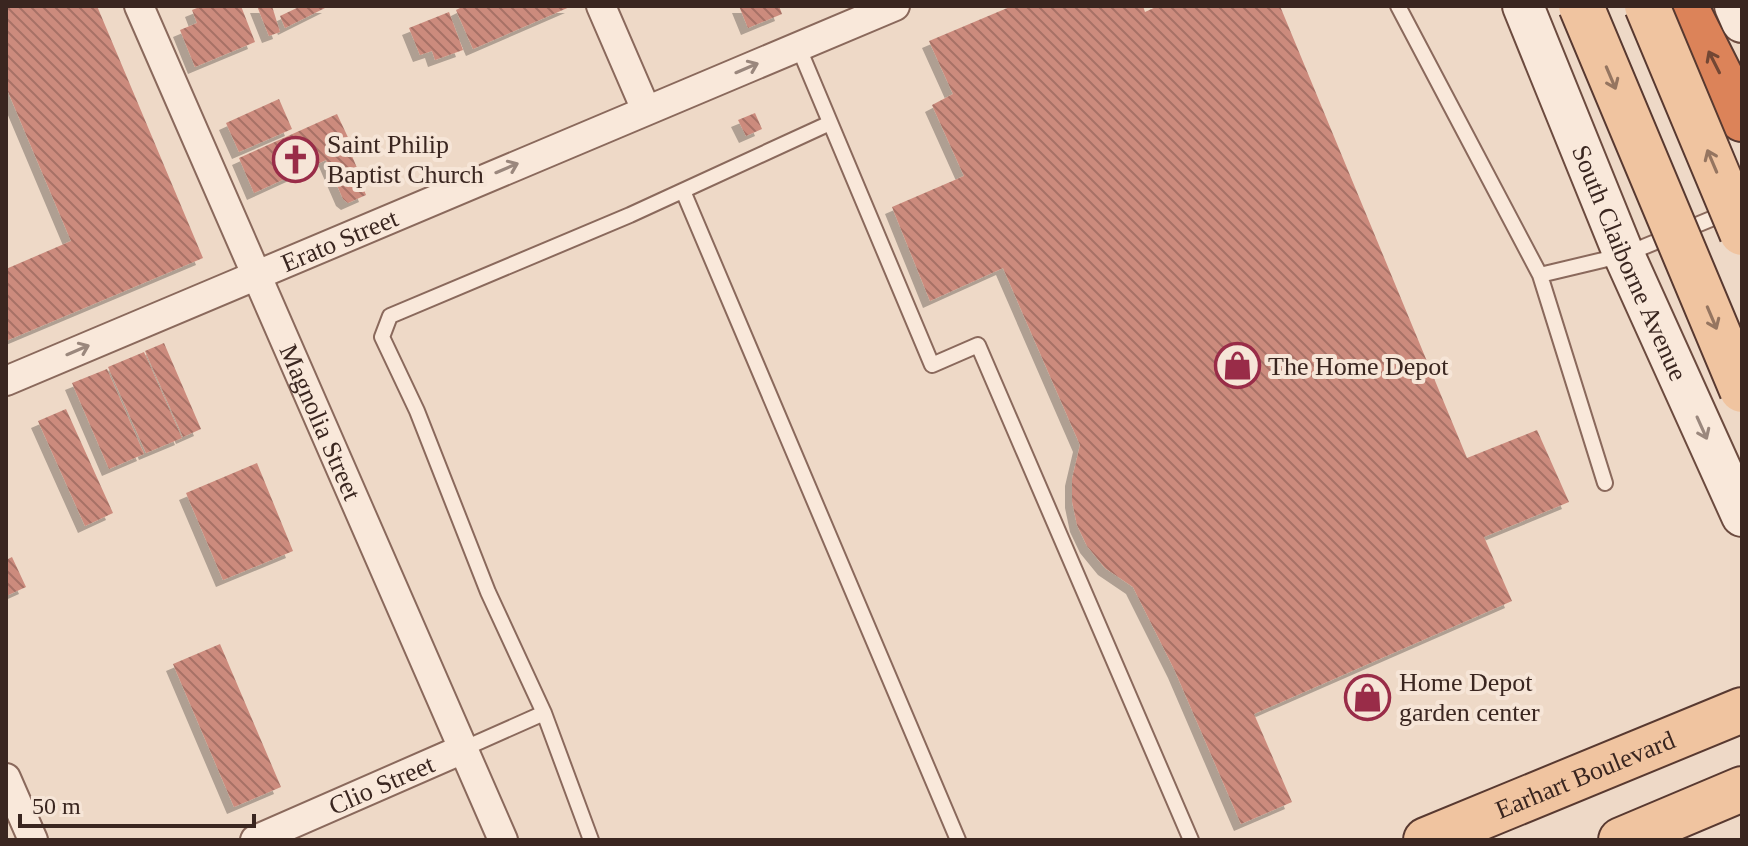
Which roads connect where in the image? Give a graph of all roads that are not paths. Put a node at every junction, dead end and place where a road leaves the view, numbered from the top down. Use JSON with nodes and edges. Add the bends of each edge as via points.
{"nodes":[{"id":1,"x":139,"y":6,"type":"edge"},
{"id":2,"x":601,"y":6,"type":"edge"},
{"id":3,"x":895,"y":6,"type":"edge"},
{"id":4,"x":1398,"y":6,"type":"edge"},
{"id":5,"x":1523,"y":6,"type":"edge"},
{"id":6,"x":1581,"y":6,"type":"edge"},
{"id":7,"x":1647,"y":6,"type":"edge"},
{"id":8,"x":1685,"y":6,"type":"edge"},
{"id":9,"x":1735,"y":6,"type":"edge"},
{"id":10,"x":1742,"y":22,"type":"edge"},
{"id":11,"x":798,"y":46,"type":"junction"},
{"id":12,"x":646,"y":110,"type":"junction"},
{"id":13,"x":1742,"y":119,"type":"edge"},
{"id":14,"x":830,"y":123,"type":"junction"},
{"id":15,"x":683,"y":191,"type":"junction"},
{"id":16,"x":1742,"y":206,"type":"edge"},
{"id":17,"x":1742,"y":233,"type":"edge"},
{"id":18,"x":1624,"y":255,"type":"junction"},
{"id":19,"x":255,"y":275,"type":"junction"},
{"id":20,"x":1540,"y":275,"type":"junction"},
{"id":21,"x":6,"y":381,"type":"edge"},
{"id":22,"x":1742,"y":390,"type":"edge"},
{"id":23,"x":1605,"y":483,"type":"dead end"},
{"id":24,"x":1742,"y":516,"type":"edge"},
{"id":25,"x":1742,"y":710,"type":"edge"},
{"id":26,"x":544,"y":713,"type":"junction"},
{"id":27,"x":463,"y":749,"type":"junction"},
{"id":28,"x":6,"y":778,"type":"edge"},
{"id":29,"x":1742,"y":789,"type":"edge"},
{"id":30,"x":33,"y":840,"type":"edge"},
{"id":31,"x":255,"y":840,"type":"edge"},
{"id":32,"x":503,"y":840,"type":"edge"},
{"id":33,"x":591,"y":840,"type":"edge"},
{"id":34,"x":958,"y":840,"type":"edge"},
{"id":35,"x":1191,"y":840,"type":"edge"},
{"id":36,"x":1426,"y":840,"type":"edge"},
{"id":37,"x":1621,"y":840,"type":"edge"}],
"edges":[{"from":1,"to":19,"type":"street","name":"Magnolia Street"},
{"from":2,"to":12,"type":"street"},
{"from":3,"to":11,"type":"street","name":"Erato Street"},
{"from":4,"to":20,"type":"lane"},
{"from":5,"to":18,"type":"street","name":"South Claiborne Avenue"},
{"from":6,"to":22,"type":"main road","name":"South Claiborne Avenue","one_way":true,"bridge":true},
{"from":17,"to":7,"type":"main road","one_way":true,"bridge":true},
{"from":13,"to":8,"type":"highway","one_way":true},
{"from":9,"to":10,"type":"street"},
{"from":12,"to":11,"type":"street","name":"Erato Street","one_way":true},
{"from":11,"to":14,"type":"lane"},
{"from":19,"to":12,"type":"street","name":"Erato Street","one_way":true},
{"from":14,"to":15,"type":"lane"},
{"from":14,"to":35,"type":"lane","via":[[932,365],[978,345]]},
{"from":15,"to":26,"type":"lane","via":[[390,316],[382,337]]},
{"from":15,"to":34,"type":"lane"},
{"from":16,"to":18,"type":"lane"},
{"from":18,"to":20,"type":"lane"},
{"from":18,"to":24,"type":"street","name":"South Claiborne Avenue","one_way":true},
{"from":21,"to":19,"type":"street","name":"Erato Street","one_way":true},
{"from":19,"to":27,"type":"street","name":"Magnolia Street"},
{"from":20,"to":23,"type":"lane"},
{"from":25,"to":36,"type":"main road","name":"Earhart Boulevard"},
{"from":26,"to":27,"type":"lane"},
{"from":26,"to":33,"type":"lane"},
{"from":27,"to":31,"type":"street","name":"Clio Street"},
{"from":27,"to":32,"type":"street","name":"Magnolia Street"},
{"from":28,"to":30,"type":"street"},
{"from":29,"to":37,"type":"main road","via":[[1682,820]]}]}
